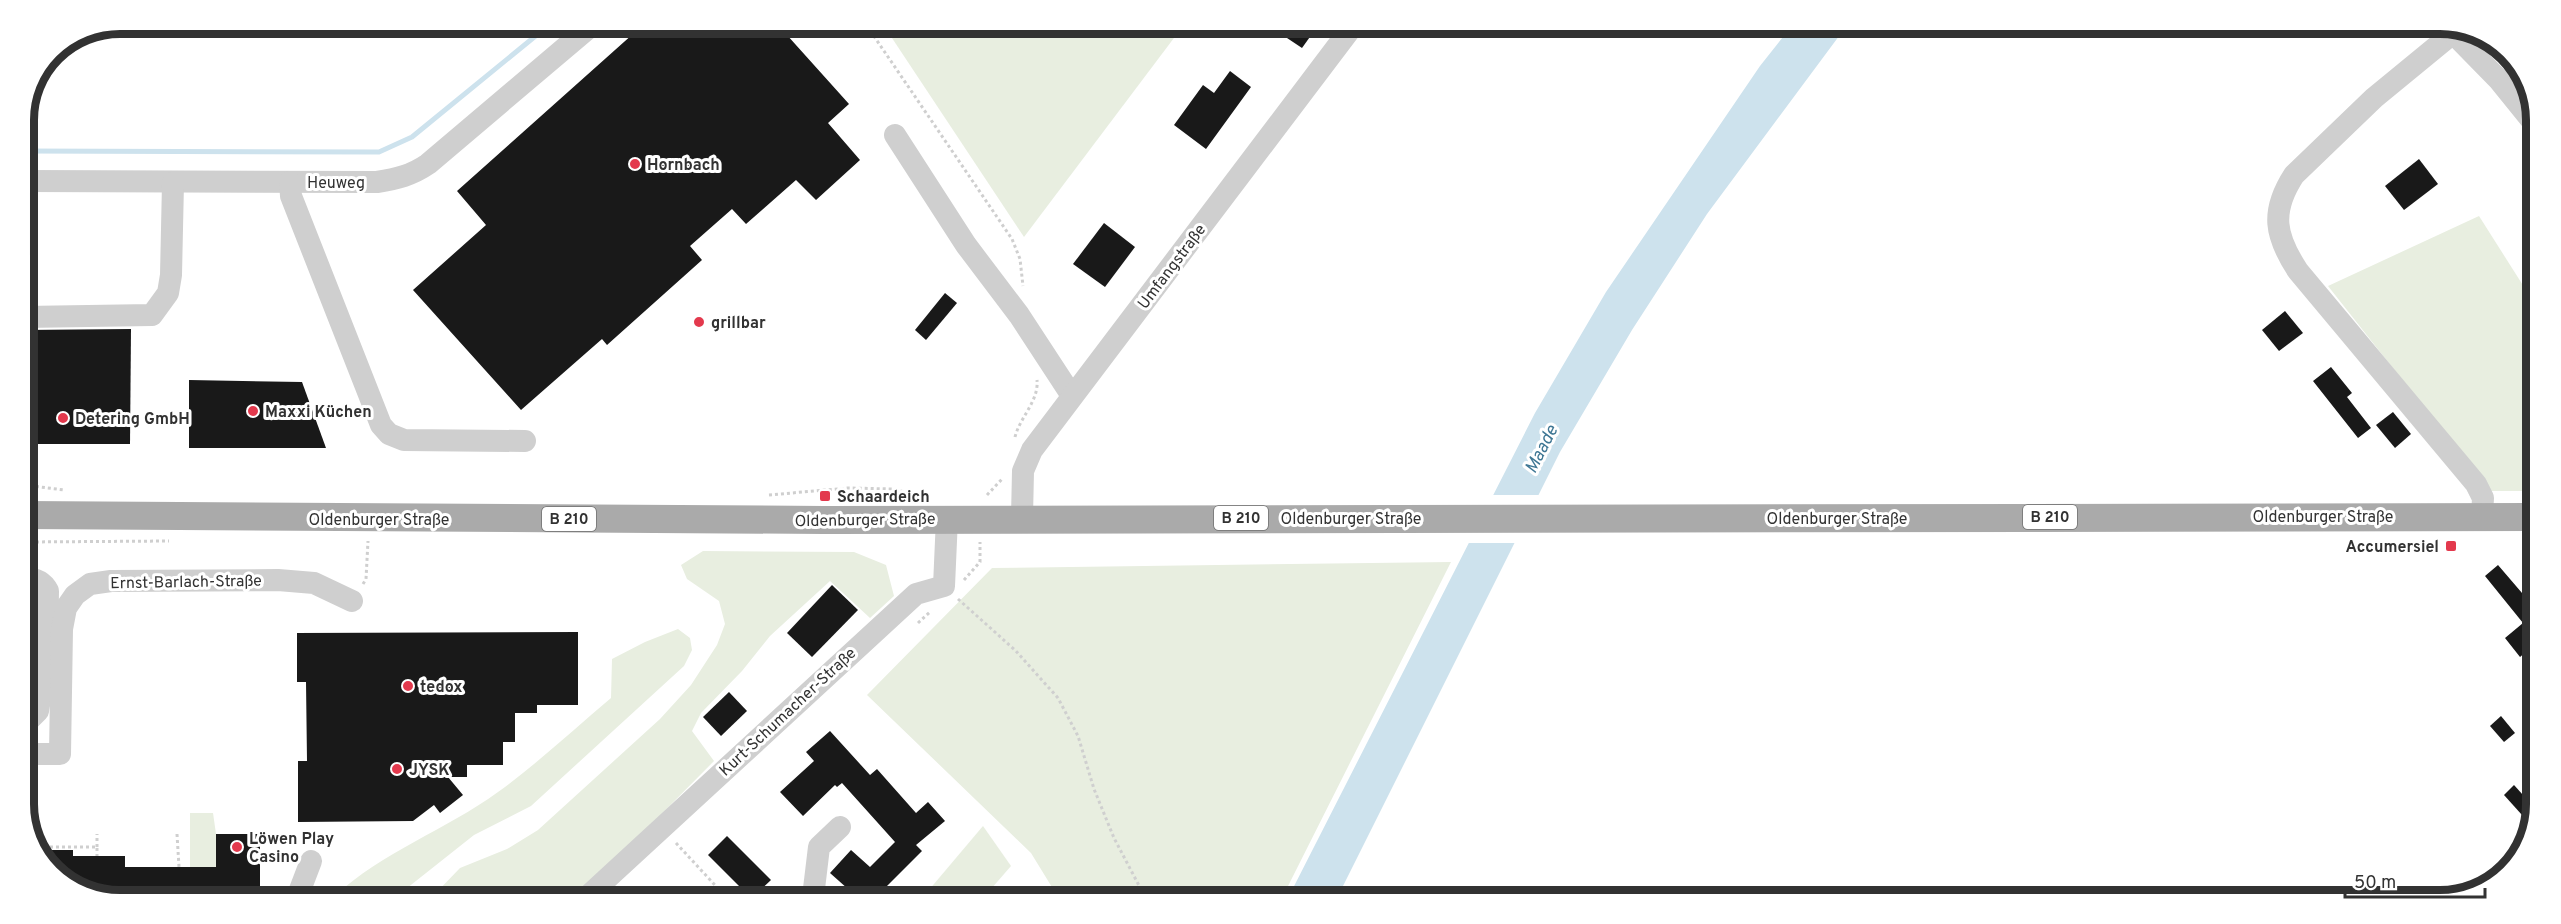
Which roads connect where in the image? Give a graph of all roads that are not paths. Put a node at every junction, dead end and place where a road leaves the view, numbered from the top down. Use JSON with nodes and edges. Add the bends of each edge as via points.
{"nodes":[{"id":1,"x":581,"y":34,"type":"edge"},
{"id":2,"x":1347,"y":34,"type":"edge"},
{"id":3,"x":2451,"y":35,"type":"edge"},
{"id":4,"x":2461,"y":37,"type":"edge"},
{"id":5,"x":2526,"y":113,"type":"edge"},
{"id":6,"x":895,"y":135,"type":"dead end"},
{"id":7,"x":34,"y":182,"type":"edge"},
{"id":8,"x":291,"y":182,"type":"junction"},
{"id":9,"x":173,"y":183,"type":"junction"},
{"id":10,"x":34,"y":317,"type":"edge"},
{"id":11,"x":1072,"y":396,"type":"junction"},
{"id":12,"x":525,"y":441,"type":"dead end"},
{"id":13,"x":35,"y":515,"type":"edge"},
{"id":14,"x":2482,"y":516,"type":"junction"},
{"id":15,"x":1022,"y":517,"type":"junction"},
{"id":16,"x":947,"y":518,"type":"junction"},
{"id":17,"x":2526,"y":525,"type":"edge"},
{"id":18,"x":35,"y":579,"type":"edge"},
{"id":19,"x":352,"y":601,"type":"dead end"},
{"id":20,"x":35,"y":714,"type":"edge"},
{"id":21,"x":35,"y":754,"type":"edge"},
{"id":22,"x":840,"y":827,"type":"dead end"},
{"id":23,"x":311,"y":861,"type":"dead end"},
{"id":24,"x":300,"y":890,"type":"edge"},
{"id":25,"x":595,"y":890,"type":"edge"},
{"id":26,"x":814,"y":890,"type":"edge"}],
"edges":[{"from":1,"to":8,"type":"street","name":"Heuweg","via":[[413,174],[377,182]]},
{"from":2,"to":11,"type":"street","name":"Umfangstraße"},
{"from":3,"to":14,"type":"street","via":[[2374,98],[2294,175],[2284,190],[2278,214],[2281,245],[2298,271],[2476,484],[2483,498]]},
{"from":4,"to":5,"type":"street"},
{"from":6,"to":11,"type":"street"},
{"from":7,"to":9,"type":"street","name":"Heuweg"},
{"from":8,"to":9,"type":"street","name":"Heuweg"},
{"from":8,"to":12,"type":"street","via":[[291,196],[373,412],[389,434],[404,440]]},
{"from":9,"to":10,"type":"street","via":[[171,275],[168,292],[152,315]]},
{"from":11,"to":15,"type":"street","name":"Umfangstraße","via":[[1032,450],[1023,471]]},
{"from":13,"to":16,"type":"main road","name":"Oldenburger Straße","number":"B 210"},
{"from":14,"to":15,"type":"main road","name":"Oldenburger Straße","number":"B 210"},
{"from":14,"to":17,"type":"main road","name":"Oldenburger Straße","number":"B 210"},
{"from":15,"to":16,"type":"main road","name":"Oldenburger Straße","number":"B 210"},
{"from":16,"to":25,"type":"street","name":"Kurt-Schumacher-Straße","via":[[952,588],[916,594]]},
{"from":18,"to":20,"type":"street","via":[[48,591],[46,656]]},
{"from":19,"to":21,"type":"street","name":"Ernst-Barlach-Straße","via":[[314,584],[278,580],[90,584],[66,608],[62,629],[60,754]]},
{"from":22,"to":26,"type":"street","via":[[819,847]]},
{"from":23,"to":24,"type":"street"}]}
